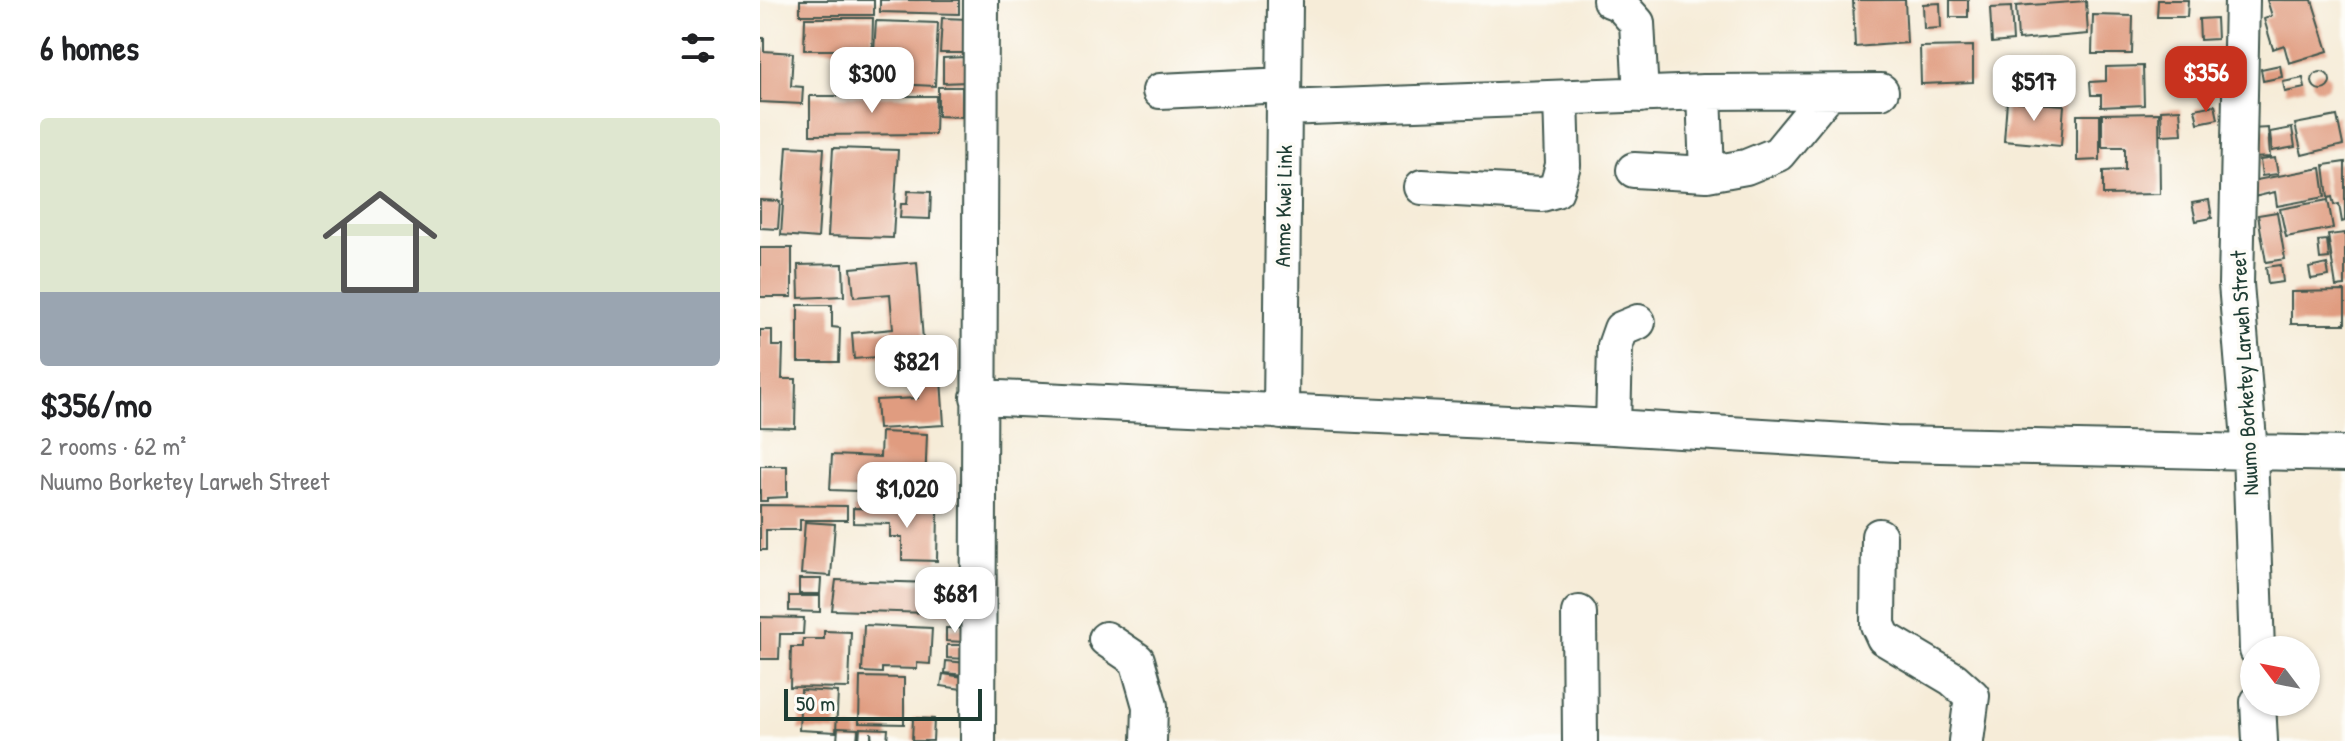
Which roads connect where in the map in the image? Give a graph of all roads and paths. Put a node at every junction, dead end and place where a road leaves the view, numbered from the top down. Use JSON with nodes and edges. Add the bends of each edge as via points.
{"nodes":[{"id":1,"x":981,"y":0,"type":"edge"},
{"id":2,"x":1285,"y":0,"type":"edge"},
{"id":3,"x":1610,"y":0,"type":"edge"},
{"id":4,"x":2242,"y":0,"type":"edge"},
{"id":5,"x":1160,"y":91,"type":"dead end"},
{"id":6,"x":1881,"y":91,"type":"dead end"},
{"id":7,"x":1704,"y":92,"type":"junction"},
{"id":8,"x":1829,"y":92,"type":"junction"},
{"id":9,"x":1641,"y":95,"type":"junction"},
{"id":10,"x":1284,"y":96,"type":"junction"},
{"id":11,"x":1561,"y":98,"type":"junction"},
{"id":12,"x":1634,"y":170,"type":"dead end"},
{"id":13,"x":1707,"y":174,"type":"junction"},
{"id":14,"x":1422,"y":187,"type":"dead end"},
{"id":15,"x":1638,"y":322,"type":"dead end"},
{"id":16,"x":978,"y":397,"type":"junction"},
{"id":17,"x":1281,"y":412,"type":"junction"},
{"id":18,"x":1613,"y":427,"type":"junction"},
{"id":19,"x":2250,"y":452,"type":"junction"},
{"id":20,"x":2345,"y":454,"type":"edge"},
{"id":21,"x":1879,"y":536,"type":"dead end"},
{"id":22,"x":1579,"y":613,"type":"dead end"},
{"id":23,"x":2257,"y":636,"type":"edge"},
{"id":24,"x":1106,"y":639,"type":"dead end"},
{"id":25,"x":2259,"y":716,"type":"edge"},
{"id":26,"x":978,"y":741,"type":"edge"},
{"id":27,"x":1149,"y":741,"type":"edge"},
{"id":28,"x":1580,"y":741,"type":"edge"},
{"id":29,"x":1966,"y":741,"type":"edge"},
{"id":30,"x":2260,"y":741,"type":"edge"}],
"edges":[{"from":1,"to":16,"type":"street"},
{"from":2,"to":10,"type":"street","name":"Anme Kwei Link"},
{"from":3,"to":9,"type":"street","via":[[1637,23]]},
{"from":4,"to":19,"type":"street","name":"Nuumo Borketey Larweh Street","via":[[2236,284]]},
{"from":5,"to":10,"type":"street"},
{"from":6,"to":8,"type":"street"},
{"from":7,"to":8,"type":"street"},
{"from":7,"to":9,"type":"street"},
{"from":7,"to":13,"type":"street"},
{"from":8,"to":13,"type":"street","via":[[1778,154]]},
{"from":9,"to":11,"type":"street"},
{"from":10,"to":11,"type":"street"},
{"from":10,"to":17,"type":"street","name":"Anme Kwei Link"},
{"from":11,"to":14,"type":"street","via":[[1563,165],[1556,190],[1542,194]]},
{"from":12,"to":13,"type":"street"},
{"from":15,"to":18,"type":"street","via":[[1621,329],[1615,346]]},
{"from":16,"to":17,"type":"street"},
{"from":16,"to":26,"type":"street"},
{"from":17,"to":18,"type":"street"},
{"from":18,"to":19,"type":"street","via":[[1896,444]]},
{"from":19,"to":20,"type":"street"},
{"from":19,"to":23,"type":"street","name":"Nuumo Borketey Larweh Street"},
{"from":21,"to":29,"type":"street","via":[[1878,625],[1884,638],[1972,696]]},
{"from":22,"to":28,"type":"street"},
{"from":24,"to":27,"type":"street","via":[[1137,660],[1150,706]]},
{"from":25,"to":30,"type":"street"}]}
